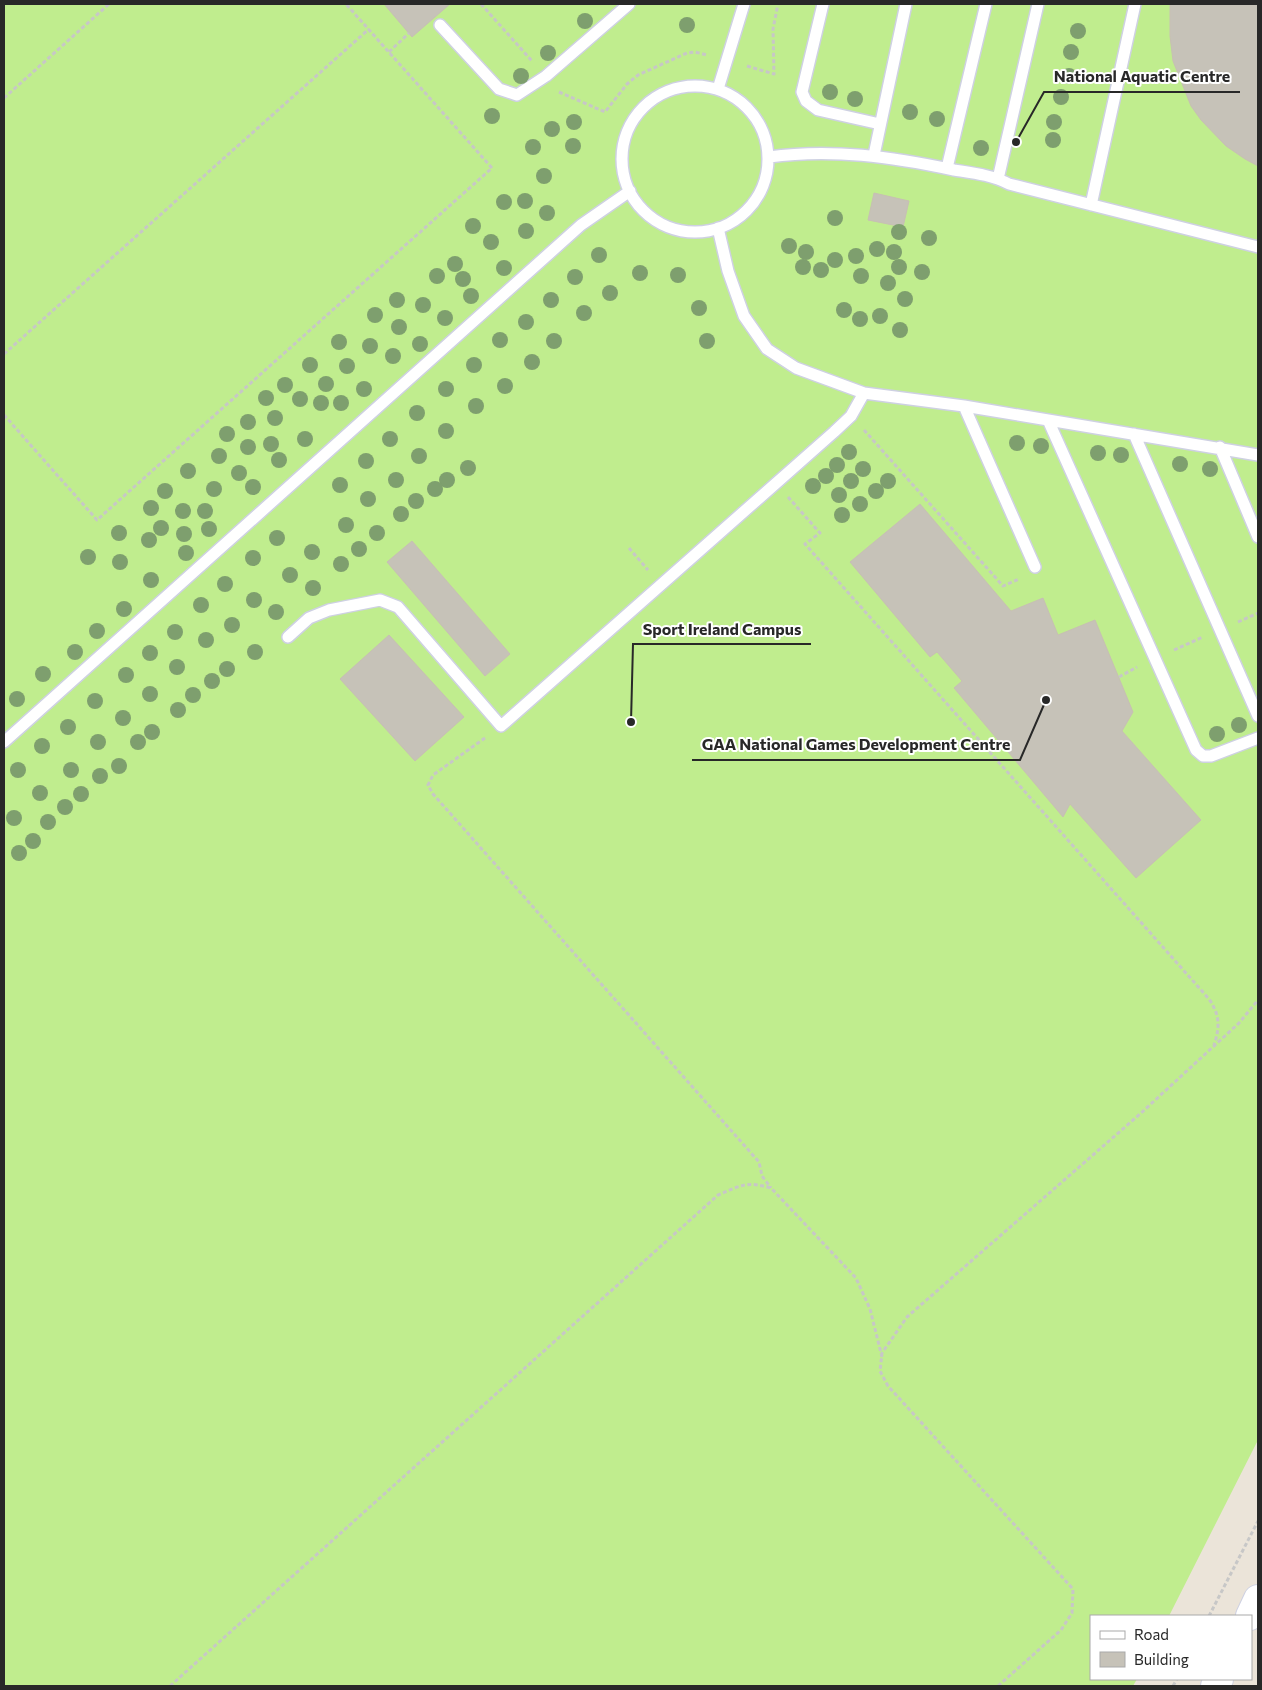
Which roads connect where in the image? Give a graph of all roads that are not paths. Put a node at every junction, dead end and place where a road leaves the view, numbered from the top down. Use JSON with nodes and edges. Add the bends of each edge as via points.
{"nodes":[{"id":1,"x":629,"y":4,"type":"edge"},
{"id":2,"x":744,"y":4,"type":"edge"},
{"id":3,"x":823,"y":4,"type":"edge"},
{"id":4,"x":906,"y":4,"type":"edge"},
{"id":5,"x":986,"y":4,"type":"edge"},
{"id":6,"x":1038,"y":4,"type":"edge"},
{"id":7,"x":1135,"y":4,"type":"edge"},
{"id":8,"x":440,"y":24,"type":"dead end"},
{"id":9,"x":718,"y":89,"type":"junction"},
{"id":10,"x":880,"y":124,"type":"junction"},
{"id":11,"x":874,"y":155,"type":"junction"},
{"id":12,"x":769,"y":157,"type":"junction"},
{"id":13,"x":947,"y":168,"type":"junction"},
{"id":14,"x":998,"y":179,"type":"junction"},
{"id":15,"x":630,"y":191,"type":"junction"},
{"id":16,"x":1091,"y":205,"type":"junction"},
{"id":17,"x":718,"y":228,"type":"junction"},
{"id":18,"x":1258,"y":247,"type":"edge"},
{"id":19,"x":864,"y":393,"type":"junction"},
{"id":20,"x":964,"y":406,"type":"junction"},
{"id":21,"x":1048,"y":420,"type":"junction"},
{"id":22,"x":1134,"y":434,"type":"junction"},
{"id":23,"x":1220,"y":448,"type":"junction"},
{"id":24,"x":1258,"y":455,"type":"edge"},
{"id":25,"x":1258,"y":536,"type":"edge"},
{"id":26,"x":1035,"y":566,"type":"road end"},
{"id":27,"x":288,"y":637,"type":"dead end"},
{"id":28,"x":1258,"y":716,"type":"edge"},
{"id":29,"x":1258,"y":738,"type":"edge"},
{"id":30,"x":4,"y":742,"type":"edge"},
{"id":31,"x":1258,"y":1599,"type":"edge"},
{"id":32,"x":1250,"y":1615,"type":"edge"}],
"edges":[{"from":1,"to":8,"type":"lane","via":[[546,76],[517,95],[499,89]]},
{"from":2,"to":9,"type":"lane"},
{"from":3,"to":10,"type":"lane","via":[[802,92],[806,102],[818,110]]},
{"from":4,"to":10,"type":"lane"},
{"from":5,"to":13,"type":"lane"},
{"from":6,"to":14,"type":"lane"},
{"from":7,"to":16,"type":"lane"},
{"from":9,"to":12,"type":"lane","via":[[738,99],[754,115],[765,135]]},
{"from":9,"to":15,"type":"lane","via":[[694,86],[670,90],[649,102],[633,121],[624,144],[623,168]]},
{"from":10,"to":11,"type":"lane"},
{"from":11,"to":12,"type":"lane","via":[[798,153]]},
{"from":11,"to":13,"type":"lane"},
{"from":12,"to":17,"type":"lane","via":[[766,180],[755,201],[739,217]]},
{"from":13,"to":14,"type":"lane"},
{"from":14,"to":16,"type":"lane"},
{"from":15,"to":17,"type":"lane","via":[[641,208],[658,222],[698,232]]},
{"from":15,"to":30,"type":"lane","via":[[581,225]]},
{"from":16,"to":18,"type":"lane"},
{"from":17,"to":19,"type":"lane","via":[[728,271],[744,316],[768,349],[796,368]]},
{"from":19,"to":20,"type":"lane"},
{"from":19,"to":27,"type":"lane","via":[[851,416],[501,726],[398,607],[380,600],[329,610],[309,618]]},
{"from":20,"to":21,"type":"lane"},
{"from":20,"to":26,"type":"lane"},
{"from":21,"to":22,"type":"lane"},
{"from":21,"to":29,"type":"lane","via":[[1196,750],[1203,756],[1211,756]]},
{"from":22,"to":23,"type":"lane"},
{"from":22,"to":28,"type":"lane"},
{"from":23,"to":24,"type":"lane"},
{"from":23,"to":25,"type":"lane"},
{"from":31,"to":32,"type":"main road"}]}
